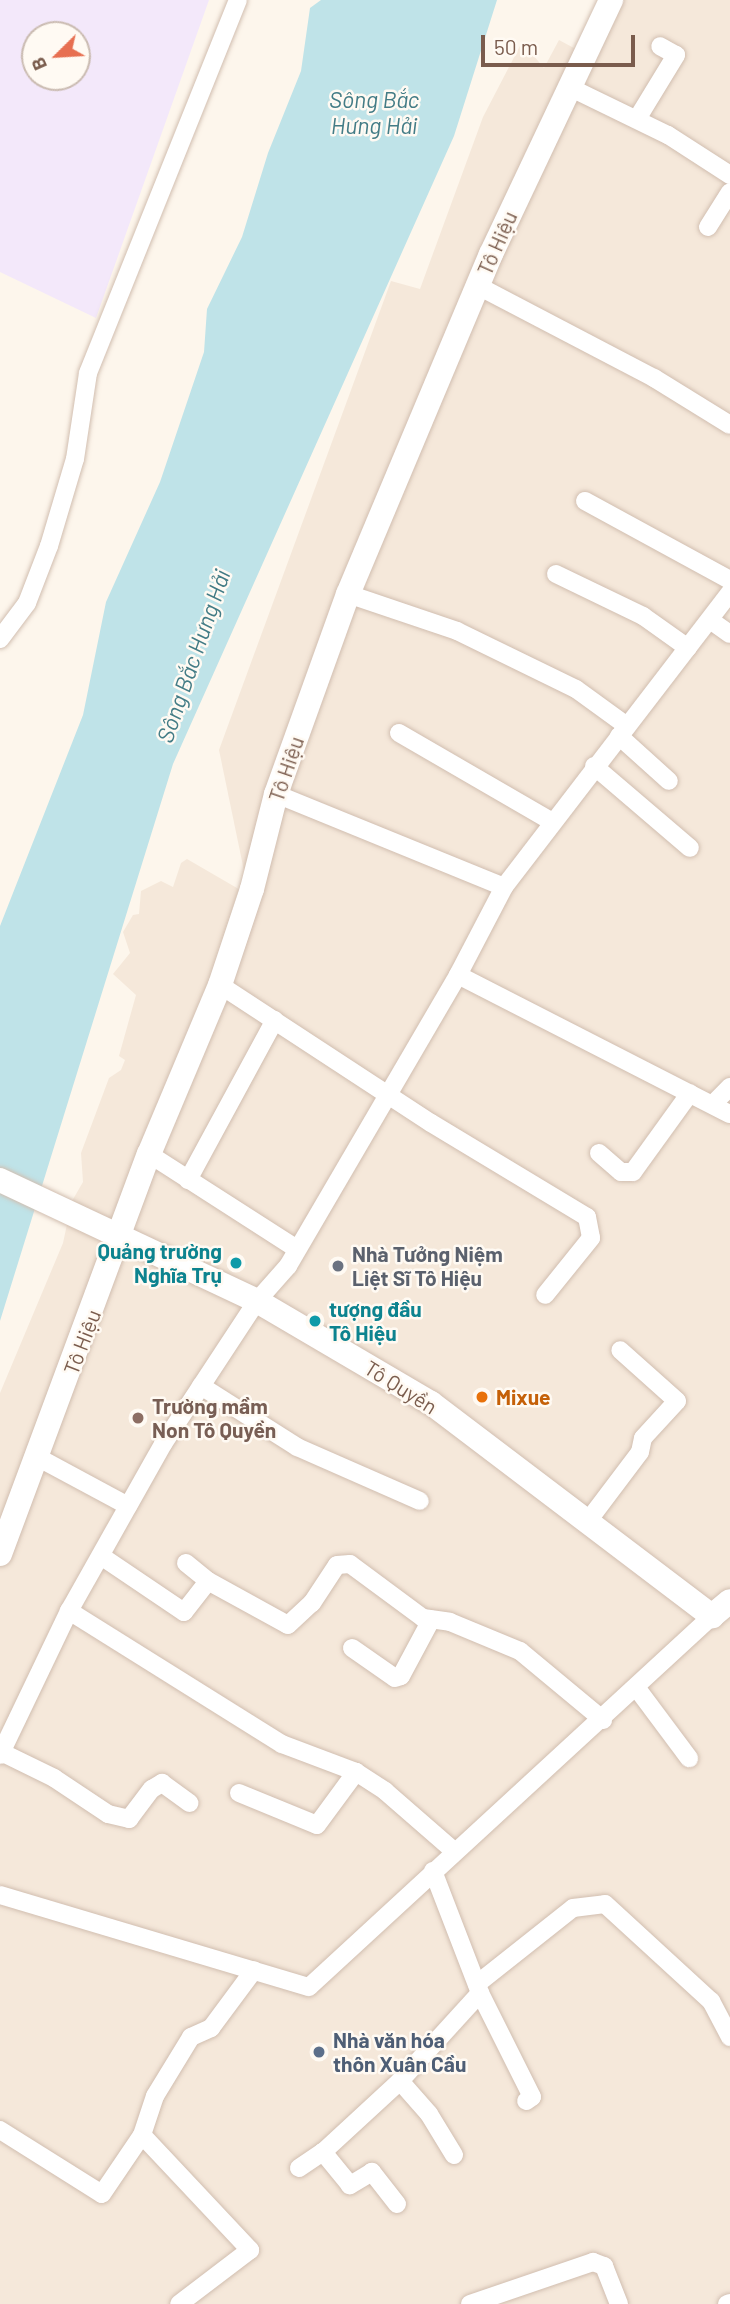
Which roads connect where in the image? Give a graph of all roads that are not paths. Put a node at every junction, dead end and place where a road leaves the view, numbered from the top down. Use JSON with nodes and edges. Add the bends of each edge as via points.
{"nodes":[{"id":1,"x":238,"y":0,"type":"edge"},
{"id":2,"x":611,"y":0,"type":"edge"},
{"id":3,"x":660,"y":46,"type":"dead end"},
{"id":4,"x":569,"y":87,"type":"junction"},
{"id":5,"x":637,"y":119,"type":"junction"},
{"id":6,"x":730,"y":175,"type":"edge"},
{"id":7,"x":730,"y":191,"type":"edge"},
{"id":8,"x":708,"y":227,"type":"dead end"},
{"id":9,"x":478,"y":286,"type":"junction"},
{"id":10,"x":730,"y":425,"type":"edge"},
{"id":11,"x":585,"y":501,"type":"dead end"},
{"id":12,"x":556,"y":574,"type":"dead end"},
{"id":13,"x":730,"y":580,"type":"edge"},
{"id":14,"x":730,"y":592,"type":"edge"},
{"id":15,"x":348,"y":594,"type":"junction"},
{"id":16,"x":710,"y":620,"type":"junction"},
{"id":17,"x":730,"y":634,"type":"edge"},
{"id":18,"x":0,"y":639,"type":"edge"},
{"id":19,"x":688,"y":648,"type":"junction"},
{"id":20,"x":623,"y":731,"type":"junction"},
{"id":21,"x":399,"y":733,"type":"dead end"},
{"id":22,"x":594,"y":766,"type":"junction"},
{"id":23,"x":669,"y":781,"type":"dead end"},
{"id":24,"x":276,"y":794,"type":"junction"},
{"id":25,"x":551,"y":821,"type":"junction"},
{"id":26,"x":690,"y":848,"type":"dead end"},
{"id":27,"x":504,"y":887,"type":"junction"},
{"id":28,"x":458,"y":975,"type":"junction"},
{"id":29,"x":220,"y":985,"type":"junction"},
{"id":30,"x":275,"y":1020,"type":"junction"},
{"id":31,"x":730,"y":1087,"type":"edge"},
{"id":32,"x":690,"y":1093,"type":"junction"},
{"id":33,"x":388,"y":1096,"type":"junction"},
{"id":34,"x":714,"y":1103,"type":"junction"},
{"id":35,"x":730,"y":1114,"type":"edge"},
{"id":36,"x":598,"y":1153,"type":"dead end"},
{"id":37,"x":149,"y":1154,"type":"junction"},
{"id":38,"x":0,"y":1180,"type":"edge"},
{"id":39,"x":188,"y":1180,"type":"junction"},
{"id":40,"x":120,"y":1239,"type":"junction"},
{"id":41,"x":297,"y":1249,"type":"junction"},
{"id":42,"x":545,"y":1294,"type":"dead end"},
{"id":43,"x":257,"y":1301,"type":"junction"},
{"id":44,"x":620,"y":1350,"type":"dead end"},
{"id":45,"x":201,"y":1386,"type":"junction"},
{"id":46,"x":39,"y":1458,"type":"junction"},
{"id":47,"x":420,"y":1501,"type":"dead end"},
{"id":48,"x":128,"y":1506,"type":"junction"},
{"id":49,"x":588,"y":1521,"type":"junction"},
{"id":50,"x":0,"y":1554,"type":"edge"},
{"id":51,"x":101,"y":1556,"type":"junction"},
{"id":52,"x":186,"y":1563,"type":"dead end"},
{"id":53,"x":208,"y":1581,"type":"junction"},
{"id":54,"x":721,"y":1608,"type":"edge"},
{"id":55,"x":69,"y":1611,"type":"junction"},
{"id":56,"x":431,"y":1620,"type":"junction"},
{"id":57,"x":352,"y":1648,"type":"dead end"},
{"id":58,"x":636,"y":1688,"type":"junction"},
{"id":59,"x":603,"y":1720,"type":"junction"},
{"id":60,"x":1,"y":1754,"type":"edge"},
{"id":61,"x":690,"y":1758,"type":"dead end"},
{"id":62,"x":356,"y":1772,"type":"junction"},
{"id":63,"x":239,"y":1793,"type":"dead end"},
{"id":64,"x":190,"y":1803,"type":"dead end"},
{"id":65,"x":454,"y":1851,"type":"junction"},
{"id":66,"x":433,"y":1871,"type":"junction"},
{"id":67,"x":0,"y":1895,"type":"edge"},
{"id":68,"x":254,"y":1970,"type":"junction"},
{"id":69,"x":479,"y":1988,"type":"junction"},
{"id":70,"x":730,"y":2038,"type":"edge"},
{"id":71,"x":400,"y":2081,"type":"junction"},
{"id":72,"x":526,"y":2101,"type":"dead end"},
{"id":73,"x":0,"y":2130,"type":"edge"},
{"id":74,"x":142,"y":2135,"type":"junction"},
{"id":75,"x":323,"y":2152,"type":"junction"},
{"id":76,"x":454,"y":2155,"type":"dead end"},
{"id":77,"x":299,"y":2168,"type":"dead end"},
{"id":78,"x":397,"y":2204,"type":"dead end"},
{"id":79,"x":179,"y":2304,"type":"edge"},
{"id":80,"x":470,"y":2304,"type":"edge"},
{"id":81,"x":620,"y":2304,"type":"edge"}],
"edges":[{"from":1,"to":18,"type":"street","via":[[88,373],[75,459],[49,545],[27,603]]},
{"from":2,"to":4,"type":"main road","name":"Tô Hiệu"},
{"from":3,"to":5,"type":"street","via":[[676,55]]},
{"from":4,"to":5,"type":"street"},
{"from":4,"to":9,"type":"main road","name":"Tô Hiệu"},
{"from":5,"to":6,"type":"street"},
{"from":7,"to":8,"type":"street"},
{"from":9,"to":10,"type":"street","via":[[654,378]]},
{"from":9,"to":15,"type":"main road","name":"Tô Hiệu"},
{"from":11,"to":13,"type":"street"},
{"from":12,"to":19,"type":"street","via":[[643,616]]},
{"from":14,"to":16,"type":"street"},
{"from":15,"to":20,"type":"street","via":[[457,631],[576,689]]},
{"from":15,"to":24,"type":"main road","name":"Tô Hiệu"},
{"from":16,"to":17,"type":"street"},
{"from":16,"to":19,"type":"street"},
{"from":19,"to":20,"type":"street","via":[[659,691]]},
{"from":20,"to":22,"type":"street"},
{"from":20,"to":23,"type":"street"},
{"from":21,"to":25,"type":"street"},
{"from":22,"to":25,"type":"street"},
{"from":22,"to":26,"type":"street"},
{"from":24,"to":27,"type":"street"},
{"from":24,"to":29,"type":"main road","name":"Tô Hiệu","via":[[252,889]]},
{"from":25,"to":27,"type":"street"},
{"from":27,"to":28,"type":"street"},
{"from":28,"to":32,"type":"street"},
{"from":28,"to":33,"type":"street"},
{"from":29,"to":30,"type":"street"},
{"from":29,"to":37,"type":"main road","name":"Tô Hiệu"},
{"from":30,"to":33,"type":"street"},
{"from":30,"to":39,"type":"street"},
{"from":31,"to":34,"type":"street"},
{"from":32,"to":34,"type":"street"},
{"from":32,"to":36,"type":"street","via":[[633,1172],[621,1172]]},
{"from":33,"to":41,"type":"street"},
{"from":33,"to":42,"type":"street","via":[[587,1217],[592,1238]]},
{"from":34,"to":35,"type":"street"},
{"from":37,"to":39,"type":"street"},
{"from":37,"to":40,"type":"main road","name":"Tô Hiệu"},
{"from":38,"to":40,"type":"main road","name":"Tô Quyền"},
{"from":39,"to":41,"type":"street"},
{"from":40,"to":43,"type":"main road","name":"Tô Quyền"},
{"from":40,"to":46,"type":"main road","name":"Tô Hiệu"},
{"from":41,"to":43,"type":"street","via":[[274,1286]]},
{"from":43,"to":45,"type":"street"},
{"from":43,"to":49,"type":"main road","name":"Tô Quyền","via":[[431,1403]]},
{"from":44,"to":49,"type":"street","via":[[677,1401],[643,1438],[640,1452]]},
{"from":45,"to":47,"type":"street","via":[[297,1447]]},
{"from":45,"to":48,"type":"street"},
{"from":46,"to":48,"type":"street"},
{"from":46,"to":50,"type":"main road","name":"Tô Hiệu"},
{"from":48,"to":51,"type":"street"},
{"from":49,"to":54,"type":"main road","name":"Tô Quyền"},
{"from":51,"to":53,"type":"street","via":[[184,1612]]},
{"from":51,"to":55,"type":"street"},
{"from":52,"to":53,"type":"street"},
{"from":53,"to":56,"type":"street","via":[[288,1625],[345,1562]]},
{"from":54,"to":58,"type":"street"},
{"from":55,"to":60,"type":"street"},
{"from":55,"to":62,"type":"street","via":[[282,1744]]},
{"from":56,"to":57,"type":"street","via":[[401,1676],[395,1678]]},
{"from":56,"to":59,"type":"street","via":[[450,1622],[520,1651]]},
{"from":58,"to":59,"type":"street"},
{"from":58,"to":61,"type":"street"},
{"from":59,"to":65,"type":"street"},
{"from":60,"to":64,"type":"street","via":[[54,1778],[108,1814],[129,1819],[162,1783]]},
{"from":62,"to":63,"type":"street","via":[[317,1825]]},
{"from":62,"to":65,"type":"street","via":[[386,1791]]},
{"from":65,"to":66,"type":"street"},
{"from":66,"to":68,"type":"street","via":[[309,1987]]},
{"from":66,"to":69,"type":"street"},
{"from":67,"to":68,"type":"street"},
{"from":68,"to":74,"type":"street","via":[[211,2028],[191,2037],[155,2096]]},
{"from":69,"to":70,"type":"street","via":[[573,1908],[605,1903],[711,2001]]},
{"from":69,"to":71,"type":"street"},
{"from":69,"to":72,"type":"street","via":[[533,2097]]},
{"from":71,"to":75,"type":"street"},
{"from":71,"to":76,"type":"street","via":[[429,2114]]},
{"from":73,"to":74,"type":"street","via":[[102,2194]]},
{"from":74,"to":79,"type":"street","via":[[250,2250]]},
{"from":75,"to":77,"type":"street"},
{"from":75,"to":78,"type":"street","via":[[350,2185],[372,2172]]},
{"from":80,"to":81,"type":"street","via":[[593,2262],[604,2266]]}]}
